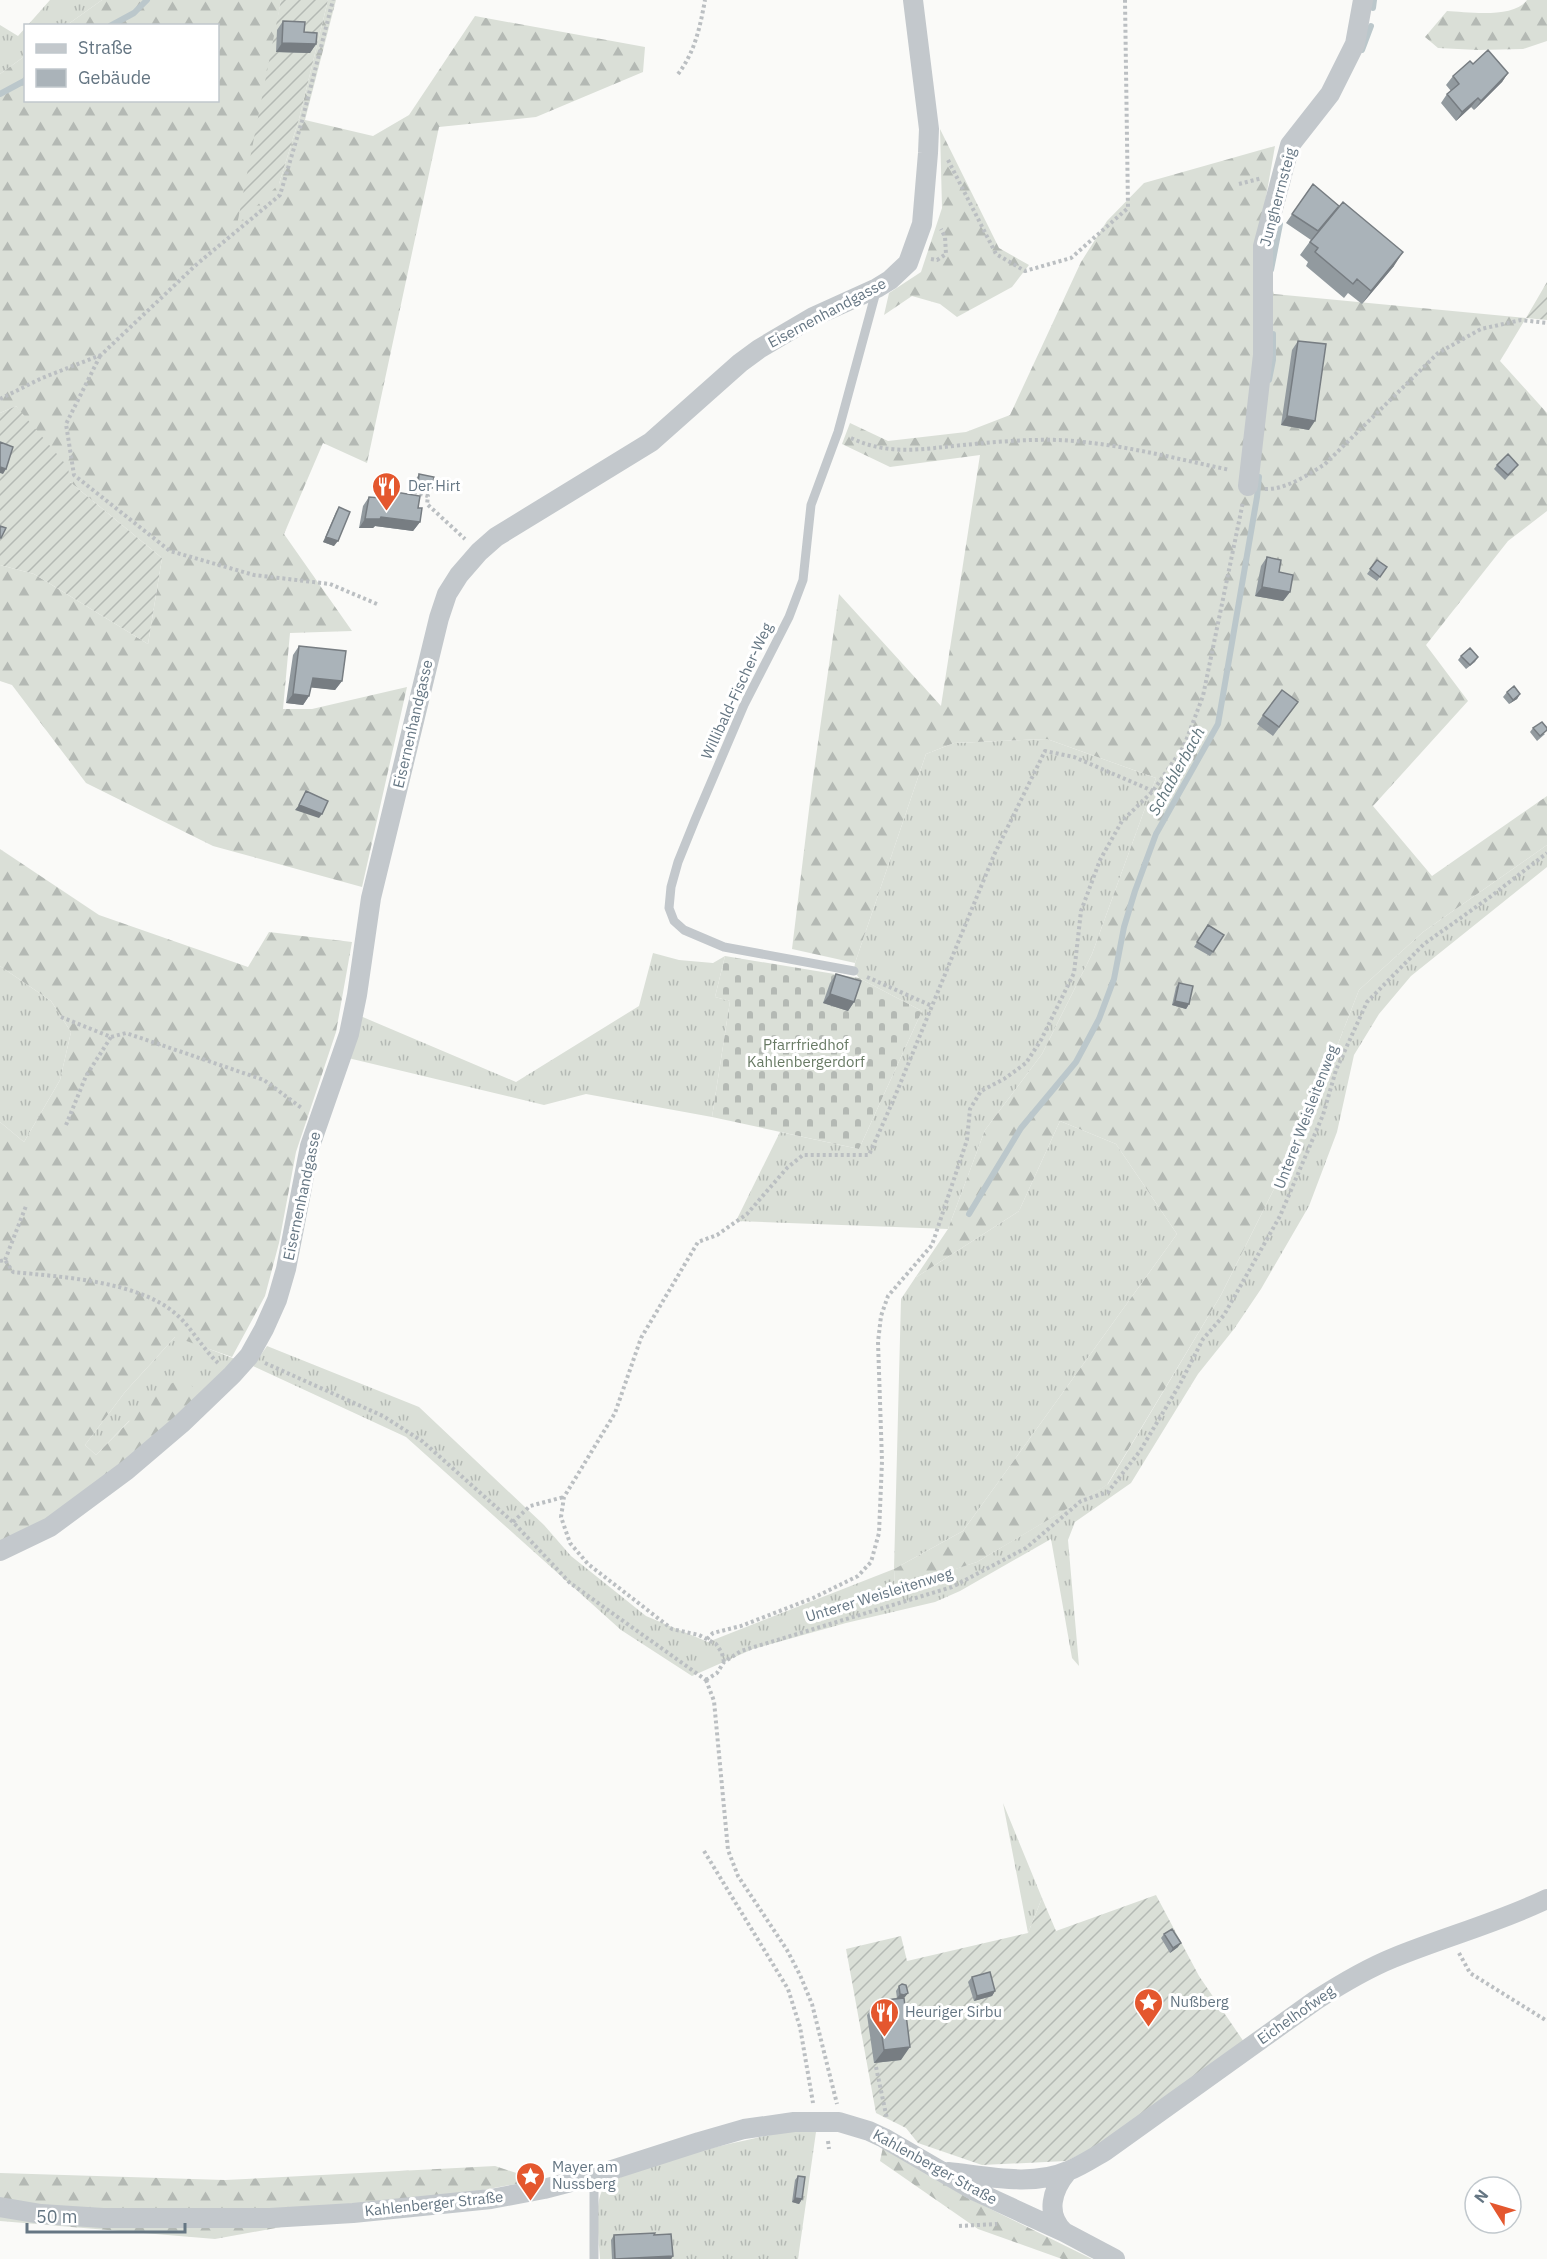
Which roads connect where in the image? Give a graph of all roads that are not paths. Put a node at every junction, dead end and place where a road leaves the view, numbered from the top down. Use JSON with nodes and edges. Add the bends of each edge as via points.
{"nodes":[{"id":1,"x":913,"y":0,"type":"edge"},
{"id":2,"x":1364,"y":0,"type":"edge"},
{"id":3,"x":877,"y":288,"type":"junction"},
{"id":4,"x":1248,"y":486,"type":"dead end"},
{"id":5,"x":854,"y":971,"type":"road end"},
{"id":6,"x":0,"y":1551,"type":"edge"},
{"id":7,"x":1547,"y":1899,"type":"edge"},
{"id":8,"x":940,"y":2171,"type":"junction"},
{"id":9,"x":1067,"y":2172,"type":"junction"},
{"id":10,"x":590,"y":2177,"type":"junction"},
{"id":11,"x":0,"y":2206,"type":"edge"},
{"id":12,"x":1064,"y":2232,"type":"junction"},
{"id":13,"x":594,"y":2259,"type":"edge"},
{"id":14,"x":1115,"y":2259,"type":"edge"}],
"edges":[{"from":1,"to":3,"type":"street","name":"Eisernenhandgasse","via":[[929,129],[922,224],[908,262]]},
{"from":2,"to":4,"type":"street","name":"Jungherrnsteig","via":[[1355,44],[1329,94],[1290,145],[1263,246],[1263,355]]},
{"from":3,"to":5,"type":"lane","name":"Willibald-Fischer-Weg","via":[[838,432],[811,505],[798,597],[744,705],[695,820],[678,862],[669,908],[674,921],[684,930],[724,947]]},
{"from":3,"to":6,"type":"street","name":"Eisernenhandgasse","via":[[813,317],[759,349],[651,441],[496,537],[459,575],[439,618],[371,898],[349,1034],[305,1167],[291,1247],[273,1310],[249,1356],[181,1424],[69,1515]]},
{"from":7,"to":9,"type":"street","name":"Eichelhofweg","via":[[1490,1924],[1392,1958],[1342,1983],[1129,2135]]},
{"from":8,"to":9,"type":"street","name":"Eichelhofweg","via":[[1029,2178]]},
{"from":8,"to":10,"type":"street","name":"Kahlenberger Straße","via":[[869,2131],[839,2122],[794,2122],[744,2129]]},
{"from":8,"to":12,"type":"street","name":"Kahlenberger Straße"},
{"from":9,"to":12,"type":"street","via":[[1052,2200],[1054,2219]]},
{"from":10,"to":11,"type":"street","name":"Kahlenberger Straße","via":[[491,2199],[270,2218],[78,2218]]},
{"from":10,"to":13,"type":"lane","via":[[594,2191]]},
{"from":12,"to":14,"type":"street","name":"Kahlenberger Straße"}]}
